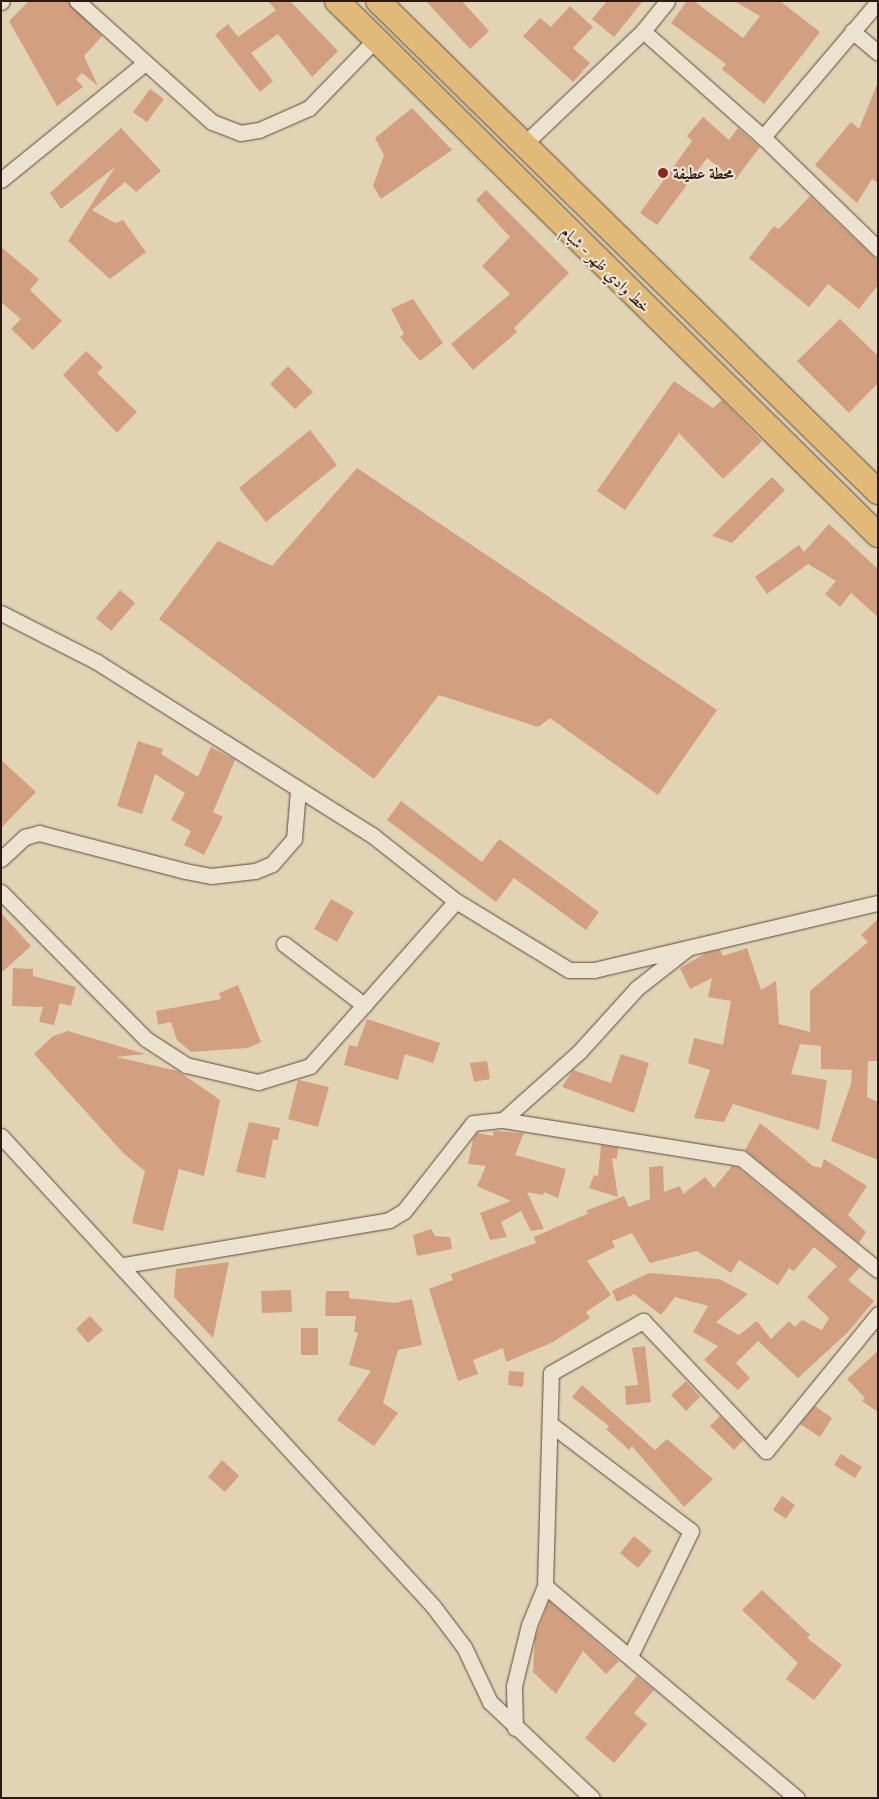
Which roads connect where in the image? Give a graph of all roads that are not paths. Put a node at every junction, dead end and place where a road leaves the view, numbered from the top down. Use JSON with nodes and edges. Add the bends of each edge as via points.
{"nodes":[{"id":1,"x":77,"y":1,"type":"edge"},
{"id":2,"x":337,"y":1,"type":"edge"},
{"id":3,"x":378,"y":1,"type":"edge"},
{"id":4,"x":667,"y":1,"type":"edge"},
{"id":5,"x":878,"y":2,"type":"edge"},
{"id":6,"x":643,"y":31,"type":"junction"},
{"id":7,"x":852,"y":31,"type":"junction"},
{"id":8,"x":375,"y":40,"type":"junction"},
{"id":9,"x":878,"y":53,"type":"edge"},
{"id":10,"x":145,"y":63,"type":"junction"},
{"id":11,"x":763,"y":136,"type":"junction"},
{"id":12,"x":522,"y":146,"type":"junction"},
{"id":13,"x":1,"y":180,"type":"edge"},
{"id":14,"x":878,"y":249,"type":"edge"},
{"id":15,"x":878,"y":492,"type":"edge"},
{"id":16,"x":878,"y":535,"type":"edge"},
{"id":17,"x":1,"y":613,"type":"edge"},
{"id":18,"x":298,"y":790,"type":"junction"},
{"id":19,"x":1,"y":859,"type":"edge"},
{"id":20,"x":1,"y":892,"type":"edge"},
{"id":21,"x":456,"y":901,"type":"junction"},
{"id":22,"x":874,"y":908,"type":"edge"},
{"id":23,"x":284,"y":944,"type":"dead end"},
{"id":24,"x":693,"y":945,"type":"junction"},
{"id":25,"x":364,"y":1005,"type":"junction"},
{"id":26,"x":503,"y":1120,"type":"junction"},
{"id":27,"x":1,"y":1136,"type":"edge"},
{"id":28,"x":124,"y":1265,"type":"junction"},
{"id":29,"x":878,"y":1270,"type":"edge"},
{"id":30,"x":878,"y":1314,"type":"edge"},
{"id":31,"x":553,"y":1426,"type":"junction"},
{"id":32,"x":545,"y":1586,"type":"junction"},
{"id":33,"x":631,"y":1654,"type":"junction"},
{"id":34,"x":514,"y":1728,"type":"junction"},
{"id":35,"x":550,"y":1756,"type":"junction"},
{"id":36,"x":578,"y":1798,"type":"edge"},
{"id":37,"x":592,"y":1798,"type":"edge"},
{"id":38,"x":797,"y":1798,"type":"edge"}],
"edges":[{"from":1,"to":10,"type":"street"},
{"from":2,"to":8,"type":"main road","name":"خط وادي ظهر - شبام"},
{"from":3,"to":12,"type":"main road","name":"خط وادي ظهر - شبام"},
{"from":4,"to":6,"type":"street"},
{"from":5,"to":7,"type":"street"},
{"from":6,"to":11,"type":"street"},
{"from":6,"to":12,"type":"street"},
{"from":7,"to":9,"type":"street"},
{"from":7,"to":11,"type":"street"},
{"from":8,"to":10,"type":"street","via":[[317,102],[249,132],[230,131],[212,122]]},
{"from":8,"to":16,"type":"main road","name":"خط وادي ظهر - شبام"},
{"from":10,"to":13,"type":"street"},
{"from":11,"to":14,"type":"street"},
{"from":12,"to":15,"type":"main road","name":"خط وادي ظهر - شبام"},
{"from":17,"to":18,"type":"street","via":[[97,662]]},
{"from":18,"to":19,"type":"street","via":[[294,839],[272,864],[255,871],[211,876],[39,833],[25,838]]},
{"from":18,"to":21,"type":"street","via":[[372,835]]},
{"from":20,"to":25,"type":"street","via":[[146,1039],[186,1065],[237,1080],[278,1080],[310,1066]]},
{"from":21,"to":24,"type":"street","via":[[576,972]]},
{"from":21,"to":25,"type":"street"},
{"from":22,"to":24,"type":"street"},
{"from":23,"to":25,"type":"street"},
{"from":24,"to":26,"type":"street","via":[[637,988],[579,1052]]},
{"from":26,"to":28,"type":"street","via":[[473,1123],[404,1211],[389,1220]]},
{"from":26,"to":29,"type":"street","via":[[741,1158]]},
{"from":27,"to":28,"type":"street"},
{"from":28,"to":34,"type":"street","via":[[433,1606],[464,1647],[490,1702]]},
{"from":30,"to":31,"type":"street","via":[[766,1451],[643,1321],[551,1373]]},
{"from":31,"to":32,"type":"street"},
{"from":31,"to":33,"type":"street","via":[[691,1531]]},
{"from":32,"to":33,"type":"street"},
{"from":32,"to":34,"type":"street","via":[[529,1625],[514,1686]]},
{"from":33,"to":38,"type":"street"},
{"from":34,"to":35,"type":"street"},
{"from":35,"to":36,"type":"street"},
{"from":35,"to":37,"type":"street"}]}
